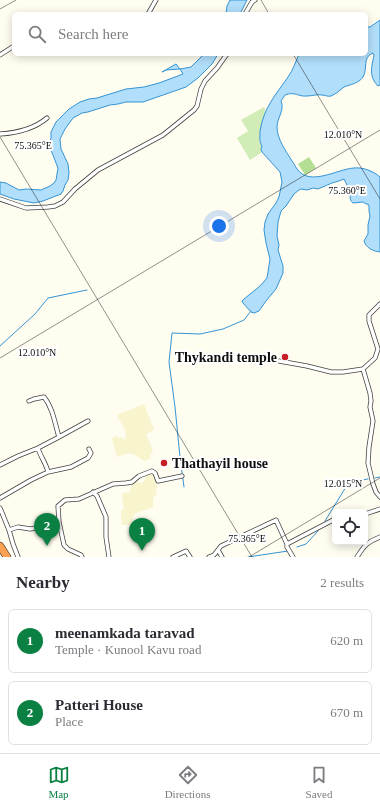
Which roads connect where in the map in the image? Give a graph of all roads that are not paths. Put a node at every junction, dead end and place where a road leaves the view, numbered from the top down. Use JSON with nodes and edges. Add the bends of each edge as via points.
{"nodes":[{"id":1,"x":156,"y":0,"type":"edge"},
{"id":2,"x":255,"y":0,"type":"edge"},
{"id":3,"x":149,"y":12,"type":"edge"},
{"id":4,"x":246,"y":12,"type":"edge"},
{"id":5,"x":12,"y":47,"type":"edge"},
{"id":6,"x":0,"y":55,"type":"edge"},
{"id":7,"x":225,"y":56,"type":"edge"},
{"id":8,"x":47,"y":118,"type":"dead end"},
{"id":9,"x":0,"y":134,"type":"edge"},
{"id":10,"x":0,"y":199,"type":"edge"},
{"id":11,"x":380,"y":304,"type":"edge"},
{"id":12,"x":279,"y":361,"type":"dead end"},
{"id":13,"x":363,"y":369,"type":"junction"},
{"id":14,"x":29,"y":401,"type":"dead end"},
{"id":15,"x":88,"y":422,"type":"dead end"},
{"id":16,"x":59,"y":437,"type":"junction"},
{"id":17,"x":38,"y":448,"type":"junction"},
{"id":18,"x":89,"y":449,"type":"dead end"},
{"id":19,"x":0,"y":465,"type":"edge"},
{"id":20,"x":48,"y":472,"type":"junction"},
{"id":21,"x":182,"y":476,"type":"dead end"},
{"id":22,"x":93,"y":492,"type":"junction"},
{"id":23,"x":380,"y":497,"type":"edge"},
{"id":24,"x":0,"y":498,"type":"edge"},
{"id":25,"x":0,"y":508,"type":"edge"},
{"id":26,"x":380,"y":509,"type":"edge"},
{"id":27,"x":368,"y":514,"type":"edge"},
{"id":28,"x":332,"y":521,"type":"edge"},
{"id":29,"x":59,"y":522,"type":"junction"},
{"id":30,"x":9,"y":530,"type":"junction"},
{"id":31,"x":380,"y":537,"type":"edge"},
{"id":32,"x":287,"y":544,"type":"junction"},
{"id":33,"x":218,"y":550,"type":"junction"},
{"id":34,"x":18,"y":557,"type":"edge"},
{"id":35,"x":82,"y":557,"type":"edge"},
{"id":36,"x":109,"y":557,"type":"edge"},
{"id":37,"x":173,"y":557,"type":"edge"},
{"id":38,"x":190,"y":557,"type":"edge"},
{"id":39,"x":209,"y":557,"type":"edge"},
{"id":40,"x":222,"y":557,"type":"edge"},
{"id":41,"x":293,"y":557,"type":"edge"},
{"id":42,"x":357,"y":557,"type":"edge"}],
"edges":[{"from":1,"to":3,"type":"street"},
{"from":2,"to":4,"type":"street"},
{"from":5,"to":6,"type":"street"},
{"from":7,"to":10,"type":"street","via":[[205,81],[194,110],[162,135],[98,170],[63,202],[55,206],[26,208]]},
{"from":8,"to":9,"type":"street","via":[[30,128]]},
{"from":11,"to":13,"type":"street","via":[[369,315],[378,349],[375,358]]},
{"from":12,"to":13,"type":"street","via":[[331,372]]},
{"from":13,"to":23,"type":"street","via":[[370,393],[373,421],[368,463],[373,484]]},
{"from":14,"to":16,"type":"street","via":[[44,397]]},
{"from":15,"to":16,"type":"street"},
{"from":16,"to":17,"type":"street"},
{"from":17,"to":19,"type":"street"},
{"from":17,"to":20,"type":"street"},
{"from":18,"to":20,"type":"street","via":[[91,453],[88,458],[71,468]]},
{"from":20,"to":24,"type":"street"},
{"from":21,"to":22,"type":"street","via":[[158,481],[152,471],[132,482],[113,484]]},
{"from":22,"to":29,"type":"street","via":[[85,497],[61,503],[58,506]]},
{"from":22,"to":36,"type":"street","via":[[106,517]]},
{"from":25,"to":30,"type":"street"},
{"from":26,"to":27,"type":"street"},
{"from":28,"to":32,"type":"street"},
{"from":29,"to":30,"type":"street","via":[[30,529],[18,527]]},
{"from":29,"to":35,"type":"street","via":[[64,545]]},
{"from":30,"to":34,"type":"street"},
{"from":31,"to":42,"type":"street","via":[[365,545]]},
{"from":32,"to":33,"type":"street","via":[[276,520],[221,546]]},
{"from":32,"to":41,"type":"street"},
{"from":33,"to":39,"type":"street"},
{"from":33,"to":40,"type":"street"},
{"from":37,"to":38,"type":"street","via":[[186,551]]}]}
